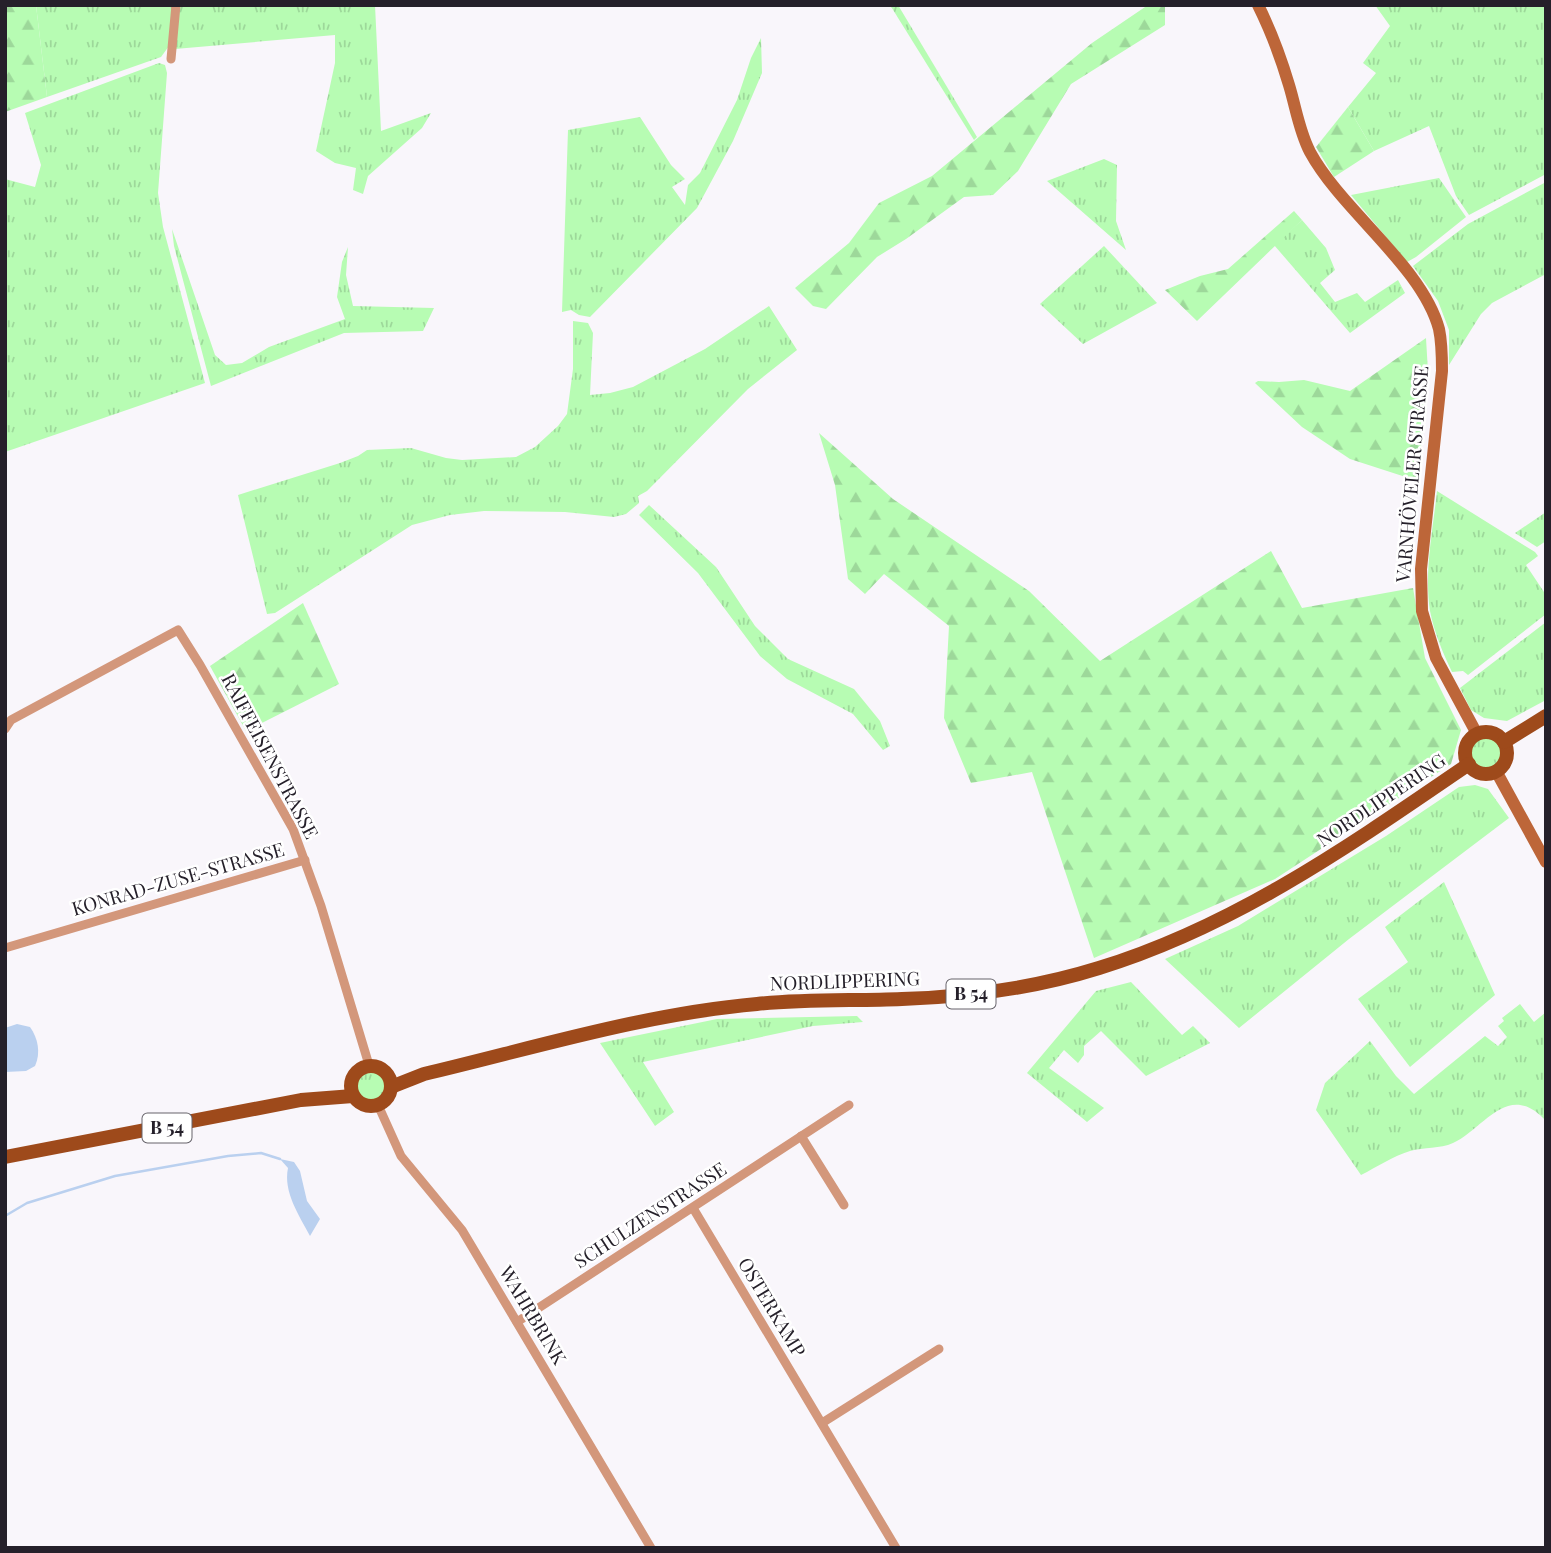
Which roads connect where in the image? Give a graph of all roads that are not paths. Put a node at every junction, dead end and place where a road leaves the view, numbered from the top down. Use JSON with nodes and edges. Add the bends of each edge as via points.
{"nodes":[{"id":1,"x":176,"y":5,"type":"edge"},
{"id":2,"x":1258,"y":5,"type":"edge"},
{"id":3,"x":171,"y":59,"type":"dead end"},
{"id":4,"x":1546,"y":716,"type":"edge"},
{"id":5,"x":5,"y":729,"type":"edge"},
{"id":6,"x":1477,"y":734,"type":"junction"},
{"id":7,"x":1504,"y":742,"type":"junction"},
{"id":8,"x":1469,"y":764,"type":"junction"},
{"id":9,"x":1496,"y":771,"type":"junction"},
{"id":10,"x":305,"y":860,"type":"junction"},
{"id":11,"x":1546,"y":862,"type":"edge"},
{"id":12,"x":5,"y":948,"type":"edge"},
{"id":13,"x":369,"y":1065,"type":"junction"},
{"id":14,"x":390,"y":1081,"type":"junction"},
{"id":15,"x":352,"y":1090,"type":"junction"},
{"id":16,"x":379,"y":1105,"type":"junction"},
{"id":17,"x":849,"y":1105,"type":"dead end"},
{"id":18,"x":801,"y":1136,"type":"junction"},
{"id":19,"x":5,"y":1157,"type":"edge"},
{"id":20,"x":845,"y":1205,"type":"dead end"},
{"id":21,"x":693,"y":1208,"type":"junction"},
{"id":22,"x":517,"y":1322,"type":"junction"},
{"id":23,"x":939,"y":1349,"type":"dead end"},
{"id":24,"x":822,"y":1423,"type":"junction"},
{"id":25,"x":651,"y":1548,"type":"edge"},
{"id":26,"x":896,"y":1548,"type":"edge"}],
"edges":[{"from":1,"to":3,"type":"street"},
{"from":2,"to":6,"type":"street","name":"VARNHÖVELER STRASSE","via":[[1284,66],[1308,148],[1417,285],[1438,328],[1442,372],[1421,569],[1422,611],[1436,658]]},
{"from":4,"to":7,"type":"main road"},
{"from":5,"to":10,"type":"street","name":"RAIFFEISENSTRASSE","via":[[11,720],[178,629],[293,829]]},
{"from":6,"to":7,"type":"main road","via":[[1492,733]]},
{"from":6,"to":8,"type":"main road","via":[[1465,750]]},
{"from":7,"to":9,"type":"main road","via":[[1507,756]]},
{"from":8,"to":9,"type":"main road","via":[[1481,773]]},
{"from":8,"to":14,"type":"main road","name":"NORDLIPPERING","number":"B 54","via":[[1283,886],[1191,934],[1097,969],[966,995],[780,1002],[695,1011]]},
{"from":9,"to":11,"type":"street"},
{"from":10,"to":12,"type":"street","name":"KONRAD-ZUSE-STRASSE"},
{"from":10,"to":13,"type":"street","name":"RAIFFEISENSTRASSE"},
{"from":13,"to":14,"type":"main road","via":[[382,1069]]},
{"from":13,"to":15,"type":"main road","via":[[357,1070]]},
{"from":14,"to":16,"type":"main road","via":[[386,1099]]},
{"from":15,"to":16,"type":"main road","via":[[365,1105]]},
{"from":15,"to":19,"type":"main road","number":"B 54"},
{"from":16,"to":22,"type":"street","name":"WAHRBRINK","via":[[401,1156],[462,1230]]},
{"from":17,"to":18,"type":"street","name":"SCHULZENSTRASSE"},
{"from":18,"to":20,"type":"street"},
{"from":18,"to":21,"type":"street","name":"SCHULZENSTRASSE"},
{"from":21,"to":22,"type":"street","name":"SCHULZENSTRASSE"},
{"from":21,"to":24,"type":"street","name":"OSTERKAMP"},
{"from":22,"to":25,"type":"street","name":"WAHRBRINK"},
{"from":23,"to":24,"type":"street"},
{"from":24,"to":26,"type":"street","name":"OSTERKAMP"}]}
